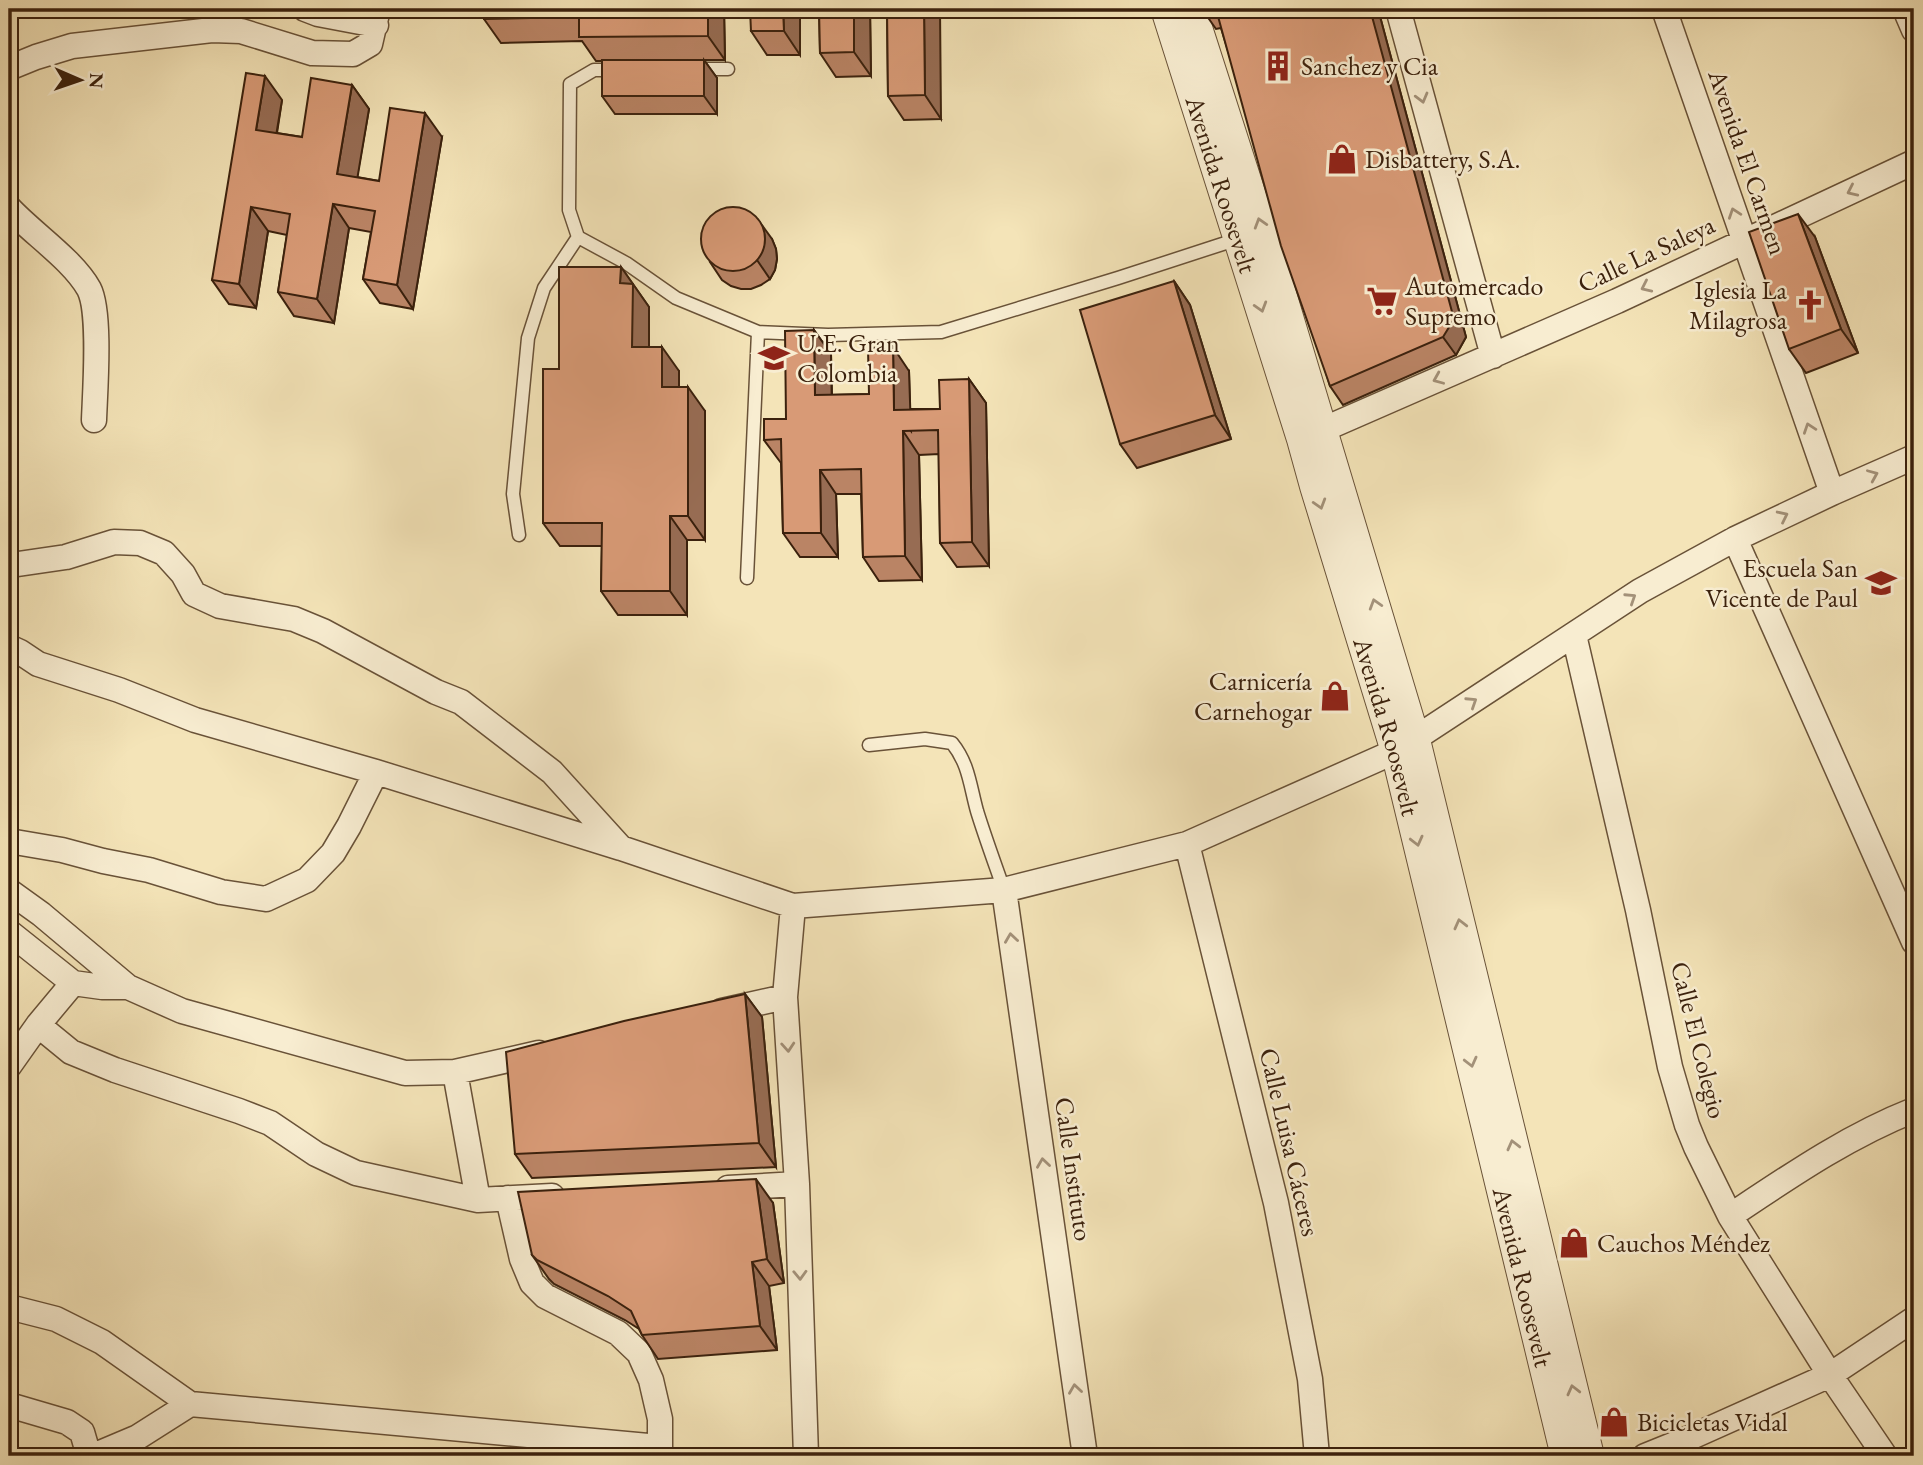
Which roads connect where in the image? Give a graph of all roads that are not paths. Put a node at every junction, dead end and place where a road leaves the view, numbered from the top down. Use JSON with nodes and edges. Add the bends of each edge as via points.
{"nodes":[{"id":1,"x":305,"y":9,"type":"edge"},
{"id":2,"x":1166,"y":9,"type":"edge"},
{"id":3,"x":1191,"y":9,"type":"edge"},
{"id":4,"x":1398,"y":9,"type":"edge"},
{"id":5,"x":1664,"y":9,"type":"edge"},
{"id":6,"x":1905,"y":9,"type":"edge"},
{"id":7,"x":377,"y":17,"type":"edge"},
{"id":8,"x":1914,"y":30,"type":"edge"},
{"id":9,"x":9,"y":68,"type":"edge"},
{"id":10,"x":632,"y":69,"type":"edge"},
{"id":11,"x":681,"y":69,"type":"edge"},
{"id":12,"x":728,"y":69,"type":"dead end"},
{"id":13,"x":1914,"y":162,"type":"edge"},
{"id":14,"x":9,"y":208,"type":"edge"},
{"id":15,"x":578,"y":237,"type":"junction"},
{"id":16,"x":1240,"y":238,"type":"junction"},
{"id":17,"x":1744,"y":242,"type":"junction"},
{"id":18,"x":758,"y":332,"type":"junction"},
{"id":19,"x":1493,"y":356,"type":"junction"},
{"id":20,"x":94,"y":419,"type":"dead end"},
{"id":21,"x":1312,"y":434,"type":"junction"},
{"id":22,"x":1914,"y":457,"type":"edge"},
{"id":23,"x":1832,"y":493,"type":"junction"},
{"id":24,"x":519,"y":535,"type":"dead end"},
{"id":25,"x":1735,"y":539,"type":"junction"},
{"id":26,"x":9,"y":562,"type":"edge"},
{"id":27,"x":747,"y":578,"type":"dead end"},
{"id":28,"x":1574,"y":635,"type":"junction"},
{"id":29,"x":9,"y":647,"type":"edge"},
{"id":30,"x":869,"y":745,"type":"dead end"},
{"id":31,"x":1405,"y":745,"type":"junction"},
{"id":32,"x":376,"y":772,"type":"junction"},
{"id":33,"x":9,"y":841,"type":"edge"},
{"id":34,"x":1187,"y":844,"type":"junction"},
{"id":35,"x":621,"y":848,"type":"junction"},
{"id":36,"x":1004,"y":890,"type":"junction"},
{"id":37,"x":9,"y":891,"type":"edge"},
{"id":38,"x":793,"y":906,"type":"junction"},
{"id":39,"x":9,"y":932,"type":"edge"},
{"id":40,"x":1914,"y":942,"type":"edge"},
{"id":41,"x":73,"y":983,"type":"junction"},
{"id":42,"x":128,"y":987,"type":"junction"},
{"id":43,"x":785,"y":997,"type":"junction"},
{"id":44,"x":706,"y":1015,"type":"edge"},
{"id":45,"x":38,"y":1025,"type":"junction"},
{"id":46,"x":561,"y":1048,"type":"edge"},
{"id":47,"x":9,"y":1066,"type":"edge"},
{"id":48,"x":455,"y":1072,"type":"junction"},
{"id":49,"x":1914,"y":1110,"type":"edge"},
{"id":50,"x":797,"y":1184,"type":"junction"},
{"id":51,"x":701,"y":1189,"type":"edge"},
{"id":52,"x":577,"y":1195,"type":"edge"},
{"id":53,"x":508,"y":1198,"type":"junction"},
{"id":54,"x":478,"y":1200,"type":"junction"},
{"id":55,"x":1730,"y":1216,"type":"junction"},
{"id":56,"x":1520,"y":1219,"type":"junction"},
{"id":57,"x":9,"y":1307,"type":"edge"},
{"id":58,"x":1914,"y":1319,"type":"edge"},
{"id":59,"x":1830,"y":1376,"type":"junction"},
{"id":60,"x":190,"y":1404,"type":"junction"},
{"id":61,"x":9,"y":1405,"type":"edge"},
{"id":62,"x":659,"y":1452,"type":"edge"},
{"id":63,"x":91,"y":1456,"type":"edge"},
{"id":64,"x":806,"y":1456,"type":"edge"},
{"id":65,"x":1085,"y":1456,"type":"edge"},
{"id":66,"x":1317,"y":1456,"type":"edge"},
{"id":67,"x":1566,"y":1456,"type":"edge"},
{"id":68,"x":1589,"y":1456,"type":"edge"},
{"id":69,"x":1645,"y":1456,"type":"edge"},
{"id":70,"x":1885,"y":1456,"type":"edge"}],
"edges":[{"from":1,"to":7,"type":"street","via":[[318,14]]},
{"from":2,"to":16,"type":"street","name":"Avenida Roosevelt"},
{"from":21,"to":3,"type":"street","name":"Avenida Roosevelt","one_way":true,"via":[[1257,214]]},
{"from":4,"to":19,"type":"street","one_way":true},
{"from":17,"to":5,"type":"street","name":"Avenida El Carmen","one_way":true},
{"from":6,"to":8,"type":"street"},
{"from":7,"to":9,"type":"street","via":[[370,44],[353,54],[312,53],[241,31],[212,30],[72,46]]},
{"from":10,"to":15,"type":"lane","via":[[594,70],[570,84],[569,209]]},
{"from":11,"to":12,"type":"lane"},
{"from":13,"to":17,"type":"street","name":"Calle La Saleya","one_way":true},
{"from":14,"to":20,"type":"street","via":[[90,291],[96,314]]},
{"from":15,"to":18,"type":"lane","via":[[676,298]]},
{"from":15,"to":24,"type":"lane","via":[[544,288],[528,338],[513,494]]},
{"from":16,"to":18,"type":"lane","via":[[942,332]]},
{"from":16,"to":21,"type":"street","name":"Avenida Roosevelt","one_way":true},
{"from":17,"to":19,"type":"street","name":"Calle La Saleya","one_way":true},
{"from":23,"to":17,"type":"street","name":"Avenida El Carmen","one_way":true},
{"from":18,"to":27,"type":"lane"},
{"from":19,"to":21,"type":"street","name":"Calle La Saleya","one_way":true},
{"from":21,"to":31,"type":"street","name":"Avenida Roosevelt","via":[[1315,486]]},
{"from":23,"to":22,"type":"street","one_way":true},
{"from":25,"to":23,"type":"street","one_way":true},
{"from":28,"to":25,"type":"street","one_way":true,"via":[[1640,591]]},
{"from":25,"to":40,"type":"street"},
{"from":26,"to":35,"type":"street","via":[[18,565],[66,557],[114,542],[140,543],[164,553],[194,594],[220,606],[294,619],[461,702],[552,772]]},
{"from":31,"to":28,"type":"street","one_way":true},
{"from":28,"to":55,"type":"street","name":"Calle El Colegio","via":[[1670,1068],[1687,1125]]},
{"from":29,"to":32,"type":"street","via":[[38,664],[195,720]]},
{"from":30,"to":36,"type":"lane","via":[[925,739],[953,743],[969,774]]},
{"from":31,"to":34,"type":"street"},
{"from":31,"to":56,"type":"street","name":"Avenida Roosevelt"},
{"from":32,"to":33,"type":"street","via":[[333,853],[307,880],[266,899]]},
{"from":32,"to":35,"type":"street"},
{"from":34,"to":36,"type":"street"},
{"from":34,"to":66,"type":"street","name":"Calle Luisa Cáceres","via":[[1276,1203],[1310,1379]]},
{"from":35,"to":38,"type":"street"},
{"from":36,"to":38,"type":"street"},
{"from":65,"to":36,"type":"street","name":"Calle Instituto","one_way":true},
{"from":37,"to":42,"type":"street"},
{"from":38,"to":43,"type":"street"},
{"from":39,"to":41,"type":"street"},
{"from":41,"to":42,"type":"street"},
{"from":41,"to":45,"type":"street"},
{"from":42,"to":48,"type":"street","via":[[182,1012],[405,1073]]},
{"from":43,"to":44,"type":"street"},
{"from":43,"to":50,"type":"street","one_way":true},
{"from":45,"to":47,"type":"street"},
{"from":45,"to":54,"type":"street","via":[[71,1052],[270,1123],[316,1154],[356,1173]]},
{"from":46,"to":48,"type":"street"},
{"from":48,"to":54,"type":"street"},
{"from":49,"to":55,"type":"street","via":[[1841,1144]]},
{"from":50,"to":51,"type":"street"},
{"from":50,"to":64,"type":"street","one_way":true},
{"from":52,"to":53,"type":"street"},
{"from":53,"to":54,"type":"street"},
{"from":53,"to":62,"type":"street","via":[[532,1283],[545,1296],[618,1333],[639,1353],[660,1419]]},
{"from":55,"to":59,"type":"street","name":"Calle El Colegio"},
{"from":56,"to":67,"type":"street","name":"Avenida Roosevelt"},
{"from":68,"to":56,"type":"street","name":"Avenida Roosevelt","one_way":true},
{"from":57,"to":60,"type":"street","via":[[56,1319],[102,1342]]},
{"from":58,"to":59,"type":"street"},
{"from":59,"to":69,"type":"street"},
{"from":59,"to":70,"type":"street","name":"Calle El Colegio"},
{"from":60,"to":62,"type":"street"},
{"from":60,"to":63,"type":"street","via":[[138,1437]]},
{"from":61,"to":63,"type":"street","via":[[66,1422],[82,1432]]}]}
